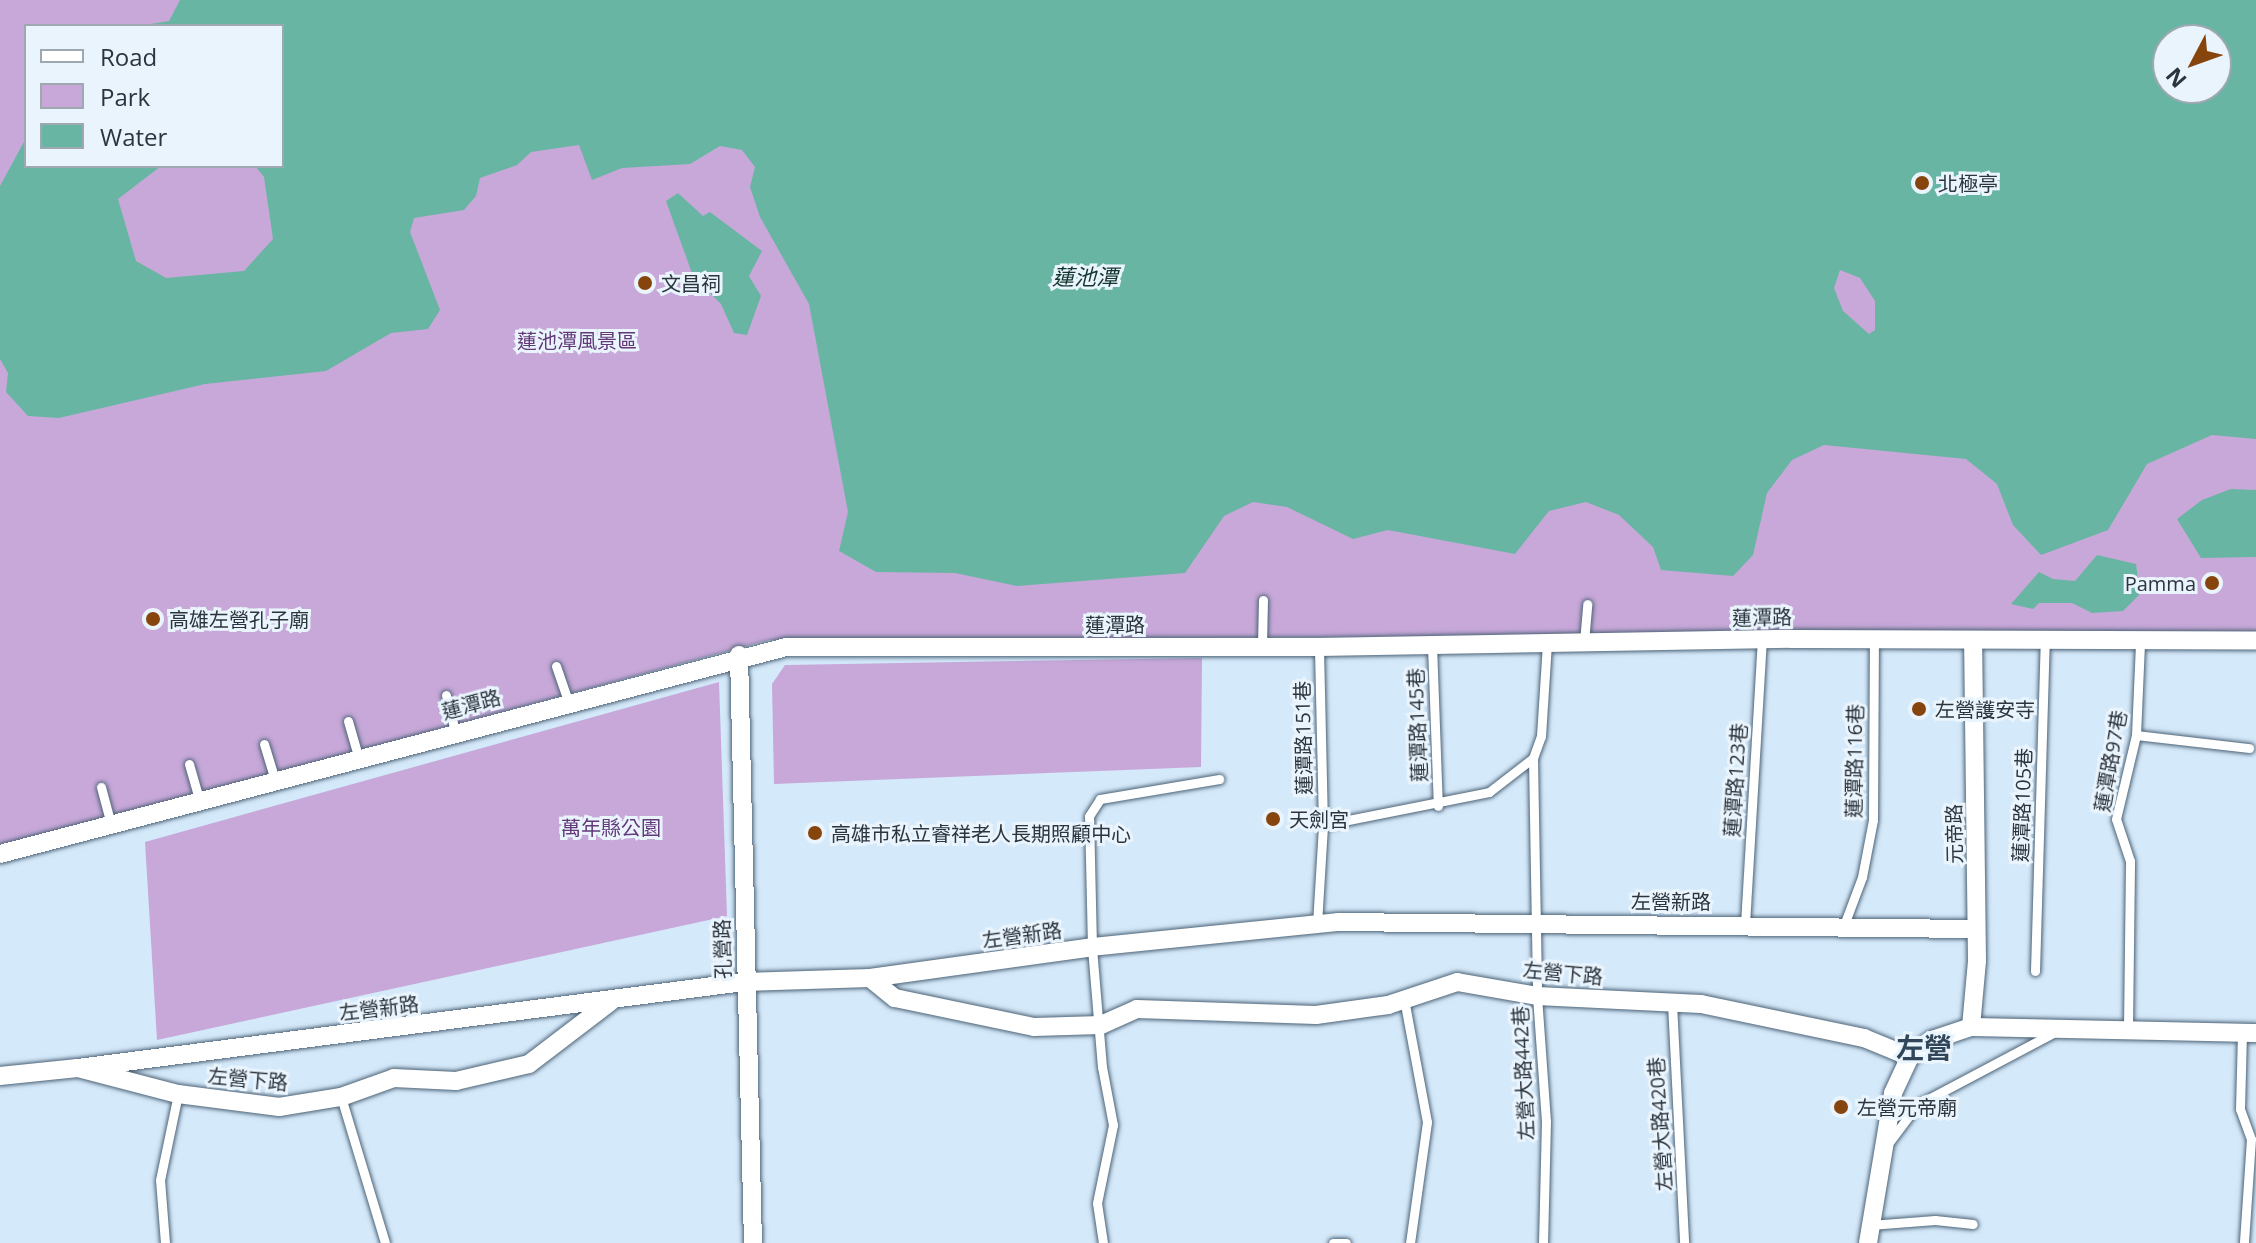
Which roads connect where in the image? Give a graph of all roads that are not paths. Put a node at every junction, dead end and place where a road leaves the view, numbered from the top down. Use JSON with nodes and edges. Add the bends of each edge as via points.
{"nodes":[{"id":1,"x":1263,"y":600,"type":"dead end"},
{"id":2,"x":1587,"y":604,"type":"dead end"},
{"id":3,"x":1762,"y":639,"type":"junction"},
{"id":4,"x":2045,"y":640,"type":"junction"},
{"id":5,"x":1874,"y":641,"type":"junction"},
{"id":6,"x":1973,"y":641,"type":"junction"},
{"id":7,"x":2256,"y":641,"type":"edge"},
{"id":8,"x":1547,"y":642,"type":"junction"},
{"id":9,"x":1584,"y":642,"type":"junction"},
{"id":10,"x":2140,"y":642,"type":"junction"},
{"id":11,"x":1432,"y":643,"type":"junction"},
{"id":12,"x":1262,"y":646,"type":"junction"},
{"id":13,"x":1319,"y":647,"type":"junction"},
{"id":14,"x":739,"y":655,"type":"junction"},
{"id":15,"x":556,"y":666,"type":"dead end"},
{"id":16,"x":446,"y":695,"type":"dead end"},
{"id":17,"x":568,"y":701,"type":"junction"},
{"id":18,"x":348,"y":721,"type":"dead end"},
{"id":19,"x":455,"y":731,"type":"junction"},
{"id":20,"x":2136,"y":735,"type":"junction"},
{"id":21,"x":264,"y":744,"type":"dead end"},
{"id":22,"x":2249,"y":748,"type":"dead end"},
{"id":23,"x":358,"y":757,"type":"junction"},
{"id":24,"x":1533,"y":758,"type":"junction"},
{"id":25,"x":189,"y":764,"type":"dead end"},
{"id":26,"x":1219,"y":779,"type":"dead end"},
{"id":27,"x":275,"y":780,"type":"junction"},
{"id":28,"x":101,"y":787,"type":"dead end"},
{"id":29,"x":199,"y":800,"type":"junction"},
{"id":30,"x":1438,"y":806,"type":"junction"},
{"id":31,"x":111,"y":824,"type":"junction"},
{"id":32,"x":1323,"y":825,"type":"junction"},
{"id":33,"x":0,"y":854,"type":"edge"},
{"id":34,"x":1536,"y":923,"type":"junction"},
{"id":35,"x":1317,"y":924,"type":"junction"},
{"id":36,"x":1745,"y":924,"type":"junction"},
{"id":37,"x":1844,"y":925,"type":"junction"},
{"id":38,"x":1976,"y":929,"type":"junction"},
{"id":39,"x":1092,"y":947,"type":"junction"},
{"id":40,"x":2035,"y":971,"type":"dead end"},
{"id":41,"x":870,"y":978,"type":"junction"},
{"id":42,"x":744,"y":982,"type":"junction"},
{"id":43,"x":1537,"y":996,"type":"junction"},
{"id":44,"x":1404,"y":999,"type":"junction"},
{"id":45,"x":613,"y":1001,"type":"junction"},
{"id":46,"x":1672,"y":1002,"type":"junction"},
{"id":47,"x":1101,"y":1025,"type":"junction"},
{"id":48,"x":1971,"y":1027,"type":"junction"},
{"id":49,"x":2063,"y":1027,"type":"junction"},
{"id":50,"x":2128,"y":1028,"type":"junction"},
{"id":51,"x":2249,"y":1033,"type":"edge"},
{"id":52,"x":1910,"y":1057,"type":"junction"},
{"id":53,"x":78,"y":1068,"type":"junction"},
{"id":54,"x":0,"y":1076,"type":"edge"},
{"id":55,"x":178,"y":1094,"type":"junction"},
{"id":56,"x":341,"y":1097,"type":"junction"},
{"id":57,"x":1884,"y":1150,"type":"junction"},
{"id":58,"x":1973,"y":1224,"type":"dead end"},
{"id":59,"x":1869,"y":1234,"type":"edge"},
{"id":60,"x":165,"y":1243,"type":"edge"},
{"id":61,"x":385,"y":1243,"type":"edge"},
{"id":62,"x":753,"y":1243,"type":"edge"},
{"id":63,"x":1103,"y":1243,"type":"edge"},
{"id":64,"x":1333,"y":1243,"type":"edge"},
{"id":65,"x":1346,"y":1243,"type":"edge"},
{"id":66,"x":1410,"y":1243,"type":"edge"},
{"id":67,"x":1543,"y":1243,"type":"edge"},
{"id":68,"x":1684,"y":1243,"type":"edge"},
{"id":69,"x":2244,"y":1243,"type":"edge"}],
"edges":[{"from":1,"to":12,"type":"lane"},
{"from":2,"to":9,"type":"lane"},
{"from":3,"to":5,"type":"street","name":"蓮潭路"},
{"from":3,"to":9,"type":"street","name":"蓮潭路"},
{"from":3,"to":36,"type":"lane","name":"蓮潭路123巷"},
{"from":4,"to":6,"type":"street","name":"蓮潭路"},
{"from":4,"to":10,"type":"street","name":"蓮潭路"},
{"from":4,"to":40,"type":"lane","name":"蓮潭路105巷"},
{"from":5,"to":6,"type":"street","name":"蓮潭路"},
{"from":5,"to":37,"type":"lane","name":"蓮潭路116巷","via":[[1873,820],[1862,877]]},
{"from":6,"to":38,"type":"street","name":"元帝路"},
{"from":7,"to":10,"type":"street","name":"蓮潭路"},
{"from":8,"to":9,"type":"street","name":"蓮潭路"},
{"from":8,"to":11,"type":"street","name":"蓮潭路"},
{"from":8,"to":24,"type":"lane","name":"左營大路442巷","via":[[1541,736]]},
{"from":10,"to":20,"type":"lane","name":"蓮潭路97巷"},
{"from":11,"to":13,"type":"street","name":"蓮潭路"},
{"from":11,"to":30,"type":"lane","name":"蓮潭路145巷"},
{"from":12,"to":13,"type":"street","name":"蓮潭路"},
{"from":12,"to":14,"type":"street","name":"蓮潭路","via":[[786,647]]},
{"from":13,"to":32,"type":"lane","name":"蓮潭路151巷"},
{"from":14,"to":17,"type":"street","name":"蓮潭路"},
{"from":14,"to":42,"type":"street","name":"孔營路"},
{"from":15,"to":17,"type":"lane"},
{"from":16,"to":19,"type":"lane"},
{"from":17,"to":19,"type":"street","name":"蓮潭路"},
{"from":18,"to":23,"type":"lane"},
{"from":19,"to":23,"type":"street","name":"蓮潭路"},
{"from":20,"to":22,"type":"lane"},
{"from":20,"to":50,"type":"lane","name":"蓮潭路97巷","via":[[2116,819],[2130,861]]},
{"from":21,"to":27,"type":"lane"},
{"from":23,"to":27,"type":"street","name":"蓮潭路"},
{"from":24,"to":30,"type":"lane","via":[[1489,792]]},
{"from":24,"to":34,"type":"lane","name":"左營大路442巷"},
{"from":25,"to":29,"type":"lane"},
{"from":26,"to":39,"type":"lane","via":[[1100,799],[1089,816]]},
{"from":27,"to":29,"type":"street","name":"蓮潭路"},
{"from":28,"to":31,"type":"lane"},
{"from":29,"to":31,"type":"street","name":"蓮潭路"},
{"from":30,"to":32,"type":"lane"},
{"from":31,"to":33,"type":"street","name":"蓮潭路"},
{"from":32,"to":35,"type":"lane","name":"蓮潭路151巷"},
{"from":34,"to":35,"type":"street","name":"左營新路"},
{"from":34,"to":36,"type":"street","name":"左營新路"},
{"from":34,"to":43,"type":"lane","name":"左營大路442巷"},
{"from":35,"to":39,"type":"street","name":"左營新路"},
{"from":36,"to":37,"type":"street","name":"左營新路"},
{"from":37,"to":38,"type":"street","name":"左營新路"},
{"from":38,"to":48,"type":"street","name":"元帝路"},
{"from":39,"to":41,"type":"street","name":"左營新路"},
{"from":39,"to":47,"type":"lane"},
{"from":41,"to":42,"type":"street","name":"左營新路"},
{"from":41,"to":47,"type":"street","name":"左營下路","via":[[895,998],[1034,1027]]},
{"from":42,"to":45,"type":"street","name":"左營新路"},
{"from":42,"to":62,"type":"street","name":"孔營路"},
{"from":43,"to":44,"type":"street","name":"左營下路","via":[[1457,982]]},
{"from":43,"to":46,"type":"street","name":"左營下路"},
{"from":43,"to":67,"type":"lane","name":"左營大路442巷","via":[[1546,1121]]},
{"from":44,"to":47,"type":"street","name":"左營下路","via":[[1316,1015],[1137,1009]]},
{"from":44,"to":66,"type":"lane","via":[[1427,1122]]},
{"from":45,"to":53,"type":"street","name":"左營新路"},
{"from":45,"to":56,"type":"street","name":"左營下路","via":[[529,1064],[456,1081],[394,1078]]},
{"from":46,"to":52,"type":"street","name":"左營下路","via":[[1864,1038]]},
{"from":46,"to":68,"type":"lane","name":"左營大路420巷"},
{"from":47,"to":63,"type":"lane","via":[[1102,1067],[1113,1125],[1097,1203]]},
{"from":48,"to":49,"type":"street"},
{"from":48,"to":52,"type":"street","via":[[1932,1040]]},
{"from":49,"to":50,"type":"street"},
{"from":49,"to":57,"type":"lane","via":[[1917,1105]]},
{"from":50,"to":51,"type":"street"},
{"from":51,"to":69,"type":"lane","via":[[2240,1109],[2251,1139]]},
{"from":52,"to":57,"type":"street","via":[[1893,1093]]},
{"from":53,"to":54,"type":"street","name":"左營下路"},
{"from":53,"to":55,"type":"street","name":"左營下路"},
{"from":55,"to":56,"type":"street","name":"左營下路","via":[[279,1107]]},
{"from":55,"to":60,"type":"lane","via":[[160,1180]]},
{"from":56,"to":61,"type":"lane"},
{"from":57,"to":59,"type":"street"},
{"from":58,"to":59,"type":"lane","via":[[1935,1220]]},
{"from":64,"to":65,"type":"lane"}]}
